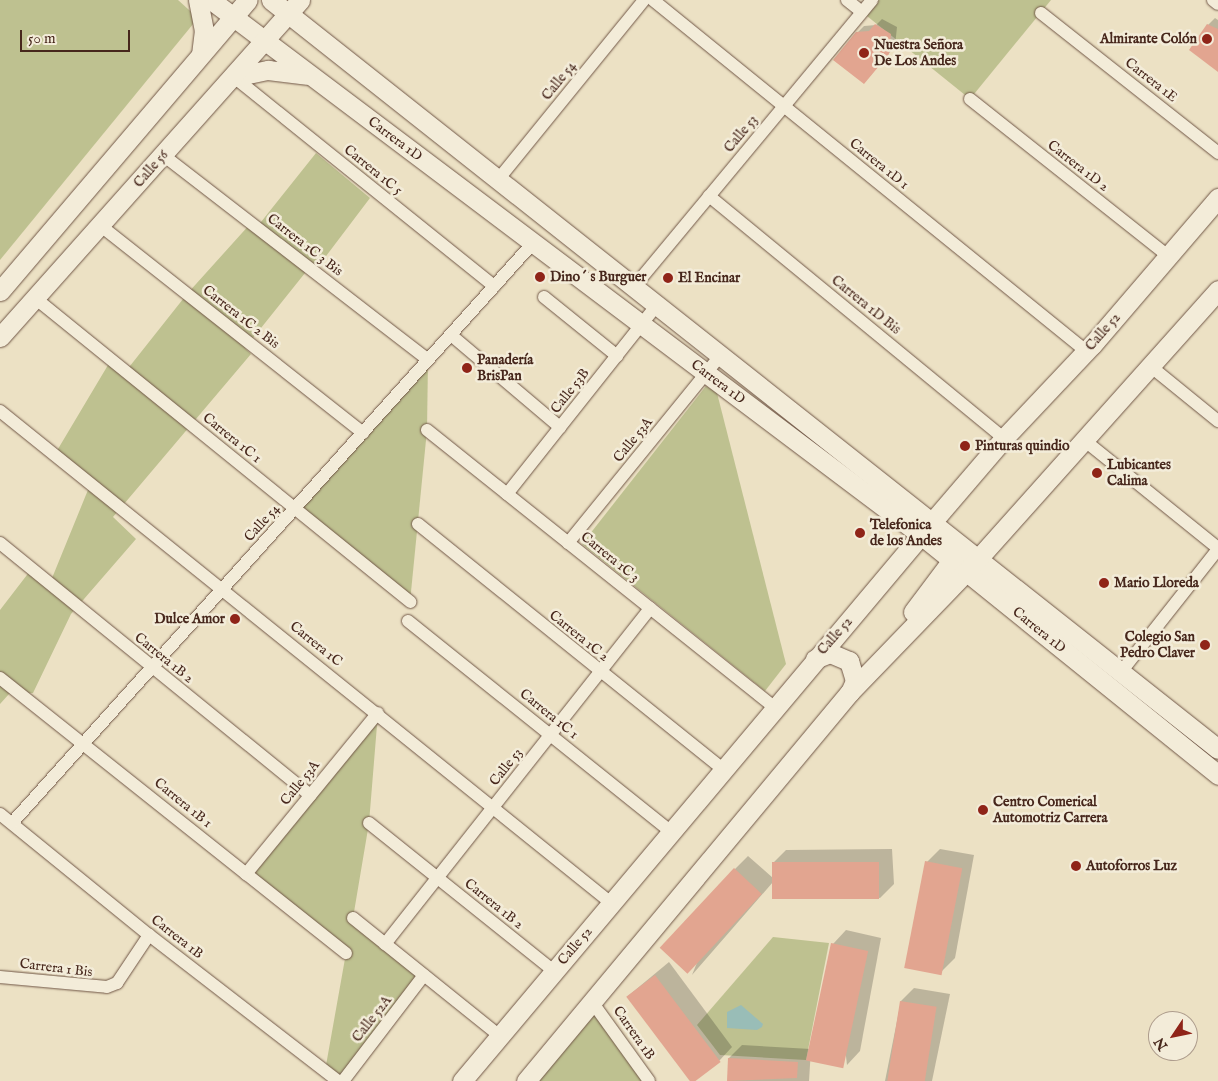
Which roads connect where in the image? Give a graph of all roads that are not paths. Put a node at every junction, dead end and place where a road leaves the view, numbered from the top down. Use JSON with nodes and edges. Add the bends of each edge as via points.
{"nodes":[{"id":1,"x":198,"y":0,"type":"edge"},
{"id":2,"x":211,"y":0,"type":"edge"},
{"id":3,"x":248,"y":0,"type":"edge"},
{"id":4,"x":271,"y":0,"type":"edge"},
{"id":5,"x":644,"y":0,"type":"edge"},
{"id":6,"x":653,"y":0,"type":"edge"},
{"id":7,"x":847,"y":0,"type":"edge"},
{"id":8,"x":872,"y":0,"type":"edge"},
{"id":9,"x":1213,"y":0,"type":"edge"},
{"id":10,"x":1218,"y":4,"type":"edge"},
{"id":11,"x":294,"y":7,"type":"edge"},
{"id":12,"x":862,"y":12,"type":"junction"},
{"id":13,"x":1041,"y":12,"type":"dead end"},
{"id":14,"x":233,"y":17,"type":"junction"},
{"id":15,"x":264,"y":41,"type":"junction"},
{"id":16,"x":201,"y":53,"type":"junction"},
{"id":17,"x":311,"y":76,"type":"junction"},
{"id":18,"x":234,"y":77,"type":"junction"},
{"id":19,"x":970,"y":99,"type":"dead end"},
{"id":20,"x":784,"y":106,"type":"junction"},
{"id":21,"x":1218,"y":153,"type":"edge"},
{"id":22,"x":163,"y":155,"type":"junction"},
{"id":23,"x":497,"y":181,"type":"junction"},
{"id":24,"x":709,"y":196,"type":"junction"},
{"id":25,"x":1218,"y":198,"type":"edge"},
{"id":26,"x":101,"y":226,"type":"junction"},
{"id":27,"x":533,"y":242,"type":"junction"},
{"id":28,"x":1167,"y":255,"type":"junction"},
{"id":29,"x":494,"y":286,"type":"junction"},
{"id":30,"x":633,"y":288,"type":"junction"},
{"id":31,"x":1218,"y":290,"type":"edge"},
{"id":32,"x":0,"y":292,"type":"edge"},
{"id":33,"x":544,"y":297,"type":"dead end"},
{"id":34,"x":35,"y":298,"type":"junction"},
{"id":35,"x":656,"y":306,"type":"junction"},
{"id":36,"x":642,"y":325,"type":"junction"},
{"id":37,"x":451,"y":335,"type":"junction"},
{"id":38,"x":0,"y":337,"type":"edge"},
{"id":39,"x":1086,"y":351,"type":"junction"},
{"id":40,"x":617,"y":356,"type":"junction"},
{"id":41,"x":720,"y":356,"type":"junction"},
{"id":42,"x":428,"y":360,"type":"junction"},
{"id":43,"x":1150,"y":365,"type":"junction"},
{"id":44,"x":706,"y":373,"type":"junction"},
{"id":45,"x":0,"y":411,"type":"edge"},
{"id":46,"x":1218,"y":421,"type":"edge"},
{"id":47,"x":560,"y":427,"type":"junction"},
{"id":48,"x":427,"y":430,"type":"dead end"},
{"id":49,"x":363,"y":433,"type":"junction"},
{"id":50,"x":1004,"y":438,"type":"junction"},
{"id":51,"x":1084,"y":440,"type":"junction"},
{"id":52,"x":507,"y":494,"type":"junction"},
{"id":53,"x":296,"y":508,"type":"junction"},
{"id":54,"x":418,"y":524,"type":"dead end"},
{"id":55,"x":926,"y":528,"type":"junction"},
{"id":56,"x":0,"y":543,"type":"edge"},
{"id":57,"x":568,"y":543,"type":"junction"},
{"id":58,"x":1218,"y":548,"type":"edge"},
{"id":59,"x":966,"y":563,"type":"junction"},
{"id":60,"x":224,"y":588,"type":"junction"},
{"id":61,"x":410,"y":602,"type":"dead end"},
{"id":62,"x":650,"y":608,"type":"junction"},
{"id":63,"x":408,"y":621,"type":"dead end"},
{"id":64,"x":812,"y":662,"type":"junction"},
{"id":65,"x":152,"y":668,"type":"junction"},
{"id":66,"x":600,"y":672,"type":"junction"},
{"id":67,"x":1121,"y":672,"type":"junction"},
{"id":68,"x":0,"y":678,"type":"edge"},
{"id":69,"x":849,"y":693,"type":"junction"},
{"id":70,"x":775,"y":708,"type":"junction"},
{"id":71,"x":378,"y":713,"type":"junction"},
{"id":72,"x":551,"y":734,"type":"junction"},
{"id":73,"x":84,"y":742,"type":"junction"},
{"id":74,"x":1218,"y":749,"type":"edge"},
{"id":75,"x":723,"y":770,"type":"junction"},
{"id":76,"x":1218,"y":775,"type":"edge"},
{"id":77,"x":310,"y":795,"type":"junction"},
{"id":78,"x":495,"y":806,"type":"junction"},
{"id":79,"x":0,"y":814,"type":"edge"},
{"id":80,"x":12,"y":823,"type":"junction"},
{"id":81,"x":369,"y":823,"type":"dead end"},
{"id":82,"x":670,"y":832,"type":"junction"},
{"id":83,"x":246,"y":874,"type":"junction"},
{"id":84,"x":437,"y":878,"type":"junction"},
{"id":85,"x":611,"y":902,"type":"junction"},
{"id":86,"x":353,"y":918,"type":"dead end"},
{"id":87,"x":150,"y":935,"type":"junction"},
{"id":88,"x":385,"y":944,"type":"junction"},
{"id":89,"x":346,"y":952,"type":"dead end"},
{"id":90,"x":554,"y":971,"type":"junction"},
{"id":91,"x":424,"y":975,"type":"junction"},
{"id":92,"x":0,"y":977,"type":"edge"},
{"id":93,"x":593,"y":1003,"type":"junction"},
{"id":94,"x":500,"y":1036,"type":"junction"},
{"id":95,"x":338,"y":1081,"type":"edge"},
{"id":96,"x":343,"y":1081,"type":"edge"},
{"id":97,"x":462,"y":1081,"type":"edge"},
{"id":98,"x":526,"y":1081,"type":"edge"},
{"id":99,"x":649,"y":1081,"type":"edge"}],
"edges":[{"from":1,"to":16,"type":"street","via":[[204,30]]},
{"from":2,"to":14,"type":"street","name":"Carrera 1D"},
{"from":3,"to":14,"type":"street"},
{"from":4,"to":11,"type":"street","name":"Carrera 1D"},
{"from":5,"to":23,"type":"street","name":"Calle 54"},
{"from":6,"to":20,"type":"street","name":"Carrera 1D 1"},
{"from":7,"to":12,"type":"street"},
{"from":8,"to":12,"type":"street","name":"Calle 53"},
{"from":9,"to":10,"type":"street"},
{"from":11,"to":15,"type":"street","name":"Calle 56"},
{"from":11,"to":23,"type":"street","name":"Carrera 1D"},
{"from":12,"to":20,"type":"street","name":"Calle 53"},
{"from":13,"to":21,"type":"street","name":"Carrera 1E"},
{"from":14,"to":15,"type":"street","name":"Carrera 1D"},
{"from":14,"to":16,"type":"street"},
{"from":15,"to":17,"type":"street","name":"Carrera 1D"},
{"from":15,"to":18,"type":"street","name":"Calle 56"},
{"from":16,"to":32,"type":"street"},
{"from":17,"to":18,"type":"street","via":[[268,70]]},
{"from":17,"to":27,"type":"street","name":"Carrera 1D"},
{"from":18,"to":22,"type":"street","name":"Calle 56"},
{"from":18,"to":29,"type":"street","name":"Carrera 1C 5"},
{"from":19,"to":28,"type":"street","name":"Carrera 1D 2"},
{"from":20,"to":24,"type":"street","name":"Calle 53"},
{"from":20,"to":39,"type":"street","name":"Carrera 1D 1"},
{"from":22,"to":26,"type":"street","name":"Calle 56"},
{"from":22,"to":42,"type":"street","name":"Carrera 1C 3 Bis"},
{"from":23,"to":30,"type":"street","name":"Carrera 1D"},
{"from":24,"to":30,"type":"street","name":"Calle 53"},
{"from":24,"to":50,"type":"street","name":"Carrera 1D Bis"},
{"from":25,"to":28,"type":"street","name":"Calle 52"},
{"from":26,"to":34,"type":"street","name":"Calle 56"},
{"from":26,"to":49,"type":"street","name":"Carrera 1C 2 Bis"},
{"from":27,"to":29,"type":"street","name":"Calle 54"},
{"from":27,"to":36,"type":"street","name":"Carrera 1D"},
{"from":28,"to":39,"type":"street","name":"Calle 52"},
{"from":29,"to":37,"type":"street","name":"Calle 54"},
{"from":30,"to":35,"type":"street","name":"Carrera 1D"},
{"from":31,"to":43,"type":"street"},
{"from":33,"to":40,"type":"street"},
{"from":34,"to":38,"type":"street","name":"Calle 56"},
{"from":34,"to":53,"type":"street","name":"Carrera 1C 1"},
{"from":35,"to":36,"type":"street","name":"Calle 53B"},
{"from":35,"to":41,"type":"street","name":"Carrera 1D"},
{"from":36,"to":40,"type":"street","name":"Calle 53B"},
{"from":36,"to":44,"type":"street","name":"Carrera 1D"},
{"from":37,"to":42,"type":"street","name":"Calle 54"},
{"from":37,"to":47,"type":"street"},
{"from":39,"to":50,"type":"street","name":"Calle 52"},
{"from":40,"to":47,"type":"street","name":"Calle 53B"},
{"from":41,"to":44,"type":"street","name":"Calle 53A"},
{"from":41,"to":55,"type":"street","name":"Carrera 1D"},
{"from":42,"to":49,"type":"street","name":"Calle 54"},
{"from":43,"to":46,"type":"street"},
{"from":43,"to":51,"type":"street"},
{"from":44,"to":55,"type":"street","name":"Carrera 1D"},
{"from":44,"to":57,"type":"street","name":"Calle 53A"},
{"from":45,"to":60,"type":"street","name":"Carrera 1C"},
{"from":47,"to":52,"type":"street","name":"Calle 53B"},
{"from":48,"to":52,"type":"street","name":"Carrera 1C 3"},
{"from":49,"to":53,"type":"street","name":"Calle 54"},
{"from":50,"to":55,"type":"street","name":"Calle 52"},
{"from":51,"to":58,"type":"street"},
{"from":51,"to":59,"type":"street"},
{"from":52,"to":57,"type":"street","name":"Carrera 1C 3"},
{"from":53,"to":60,"type":"street","name":"Calle 54"},
{"from":53,"to":61,"type":"street","name":"Carrera 1C 1"},
{"from":54,"to":66,"type":"street","name":"Carrera 1C 2"},
{"from":55,"to":59,"type":"street","name":"Carrera 1D"},
{"from":55,"to":59,"type":"street"},
{"from":55,"to":64,"type":"street","name":"Calle 52"},
{"from":56,"to":65,"type":"street","name":"Carrera 1B 2"},
{"from":57,"to":62,"type":"street","name":"Carrera 1C 3"},
{"from":58,"to":67,"type":"street"},
{"from":59,"to":67,"type":"street","name":"Carrera 1D"},
{"from":59,"to":69,"type":"street"},
{"from":59,"to":76,"type":"street","name":"Carrera 1D"},
{"from":60,"to":65,"type":"street","name":"Calle 54"},
{"from":60,"to":71,"type":"street","name":"Carrera 1C"},
{"from":62,"to":66,"type":"street","name":"Calle 53"},
{"from":62,"to":70,"type":"street","name":"Carrera 1C 3"},
{"from":63,"to":72,"type":"street","name":"Carrera 1C 1"},
{"from":64,"to":69,"type":"street","via":[[823,654],[844,656],[855,673]]},
{"from":64,"to":70,"type":"street","name":"Calle 52"},
{"from":65,"to":73,"type":"street","name":"Calle 54"},
{"from":65,"to":77,"type":"street","name":"Carrera 1B 2"},
{"from":66,"to":72,"type":"street","name":"Calle 53"},
{"from":66,"to":75,"type":"street","name":"Carrera 1C 2"},
{"from":67,"to":74,"type":"street","name":"Carrera 1D"},
{"from":68,"to":73,"type":"street","name":"Carrera 1B 1"},
{"from":69,"to":93,"type":"street"},
{"from":70,"to":75,"type":"street","name":"Calle 52"},
{"from":71,"to":77,"type":"street","name":"Calle 53A"},
{"from":71,"to":78,"type":"street","name":"Carrera 1C"},
{"from":72,"to":78,"type":"street","name":"Calle 53"},
{"from":72,"to":82,"type":"street","name":"Carrera 1C 1"},
{"from":73,"to":80,"type":"street","name":"Calle 54"},
{"from":73,"to":83,"type":"street","name":"Carrera 1B 1"},
{"from":75,"to":82,"type":"street","name":"Calle 52"},
{"from":77,"to":83,"type":"street","name":"Calle 53A"},
{"from":78,"to":84,"type":"street","name":"Calle 53"},
{"from":78,"to":85,"type":"street","name":"Carrera 1C"},
{"from":79,"to":80,"type":"street","name":"Carrera 1B"},
{"from":80,"to":87,"type":"street","name":"Carrera 1B"},
{"from":81,"to":84,"type":"street","name":"Carrera 1B 2"},
{"from":82,"to":85,"type":"street","name":"Calle 52"},
{"from":83,"to":89,"type":"street","name":"Carrera 1B 1"},
{"from":84,"to":88,"type":"street","name":"Calle 53"},
{"from":84,"to":90,"type":"street","name":"Carrera 1B 2"},
{"from":85,"to":90,"type":"street","name":"Calle 52"},
{"from":86,"to":88,"type":"street"},
{"from":87,"to":92,"type":"street","name":"Carrera 1 Bis","via":[[117,982],[108,987]]},
{"from":87,"to":95,"type":"street","name":"Carrera 1B"},
{"from":88,"to":91,"type":"street"},
{"from":90,"to":94,"type":"street","name":"Calle 52"},
{"from":91,"to":94,"type":"street"},
{"from":91,"to":96,"type":"street","name":"Calle 52A"},
{"from":93,"to":98,"type":"street"},
{"from":93,"to":99,"type":"street","name":"Carrera 1B"},
{"from":94,"to":97,"type":"street","name":"Calle 52"}]}
